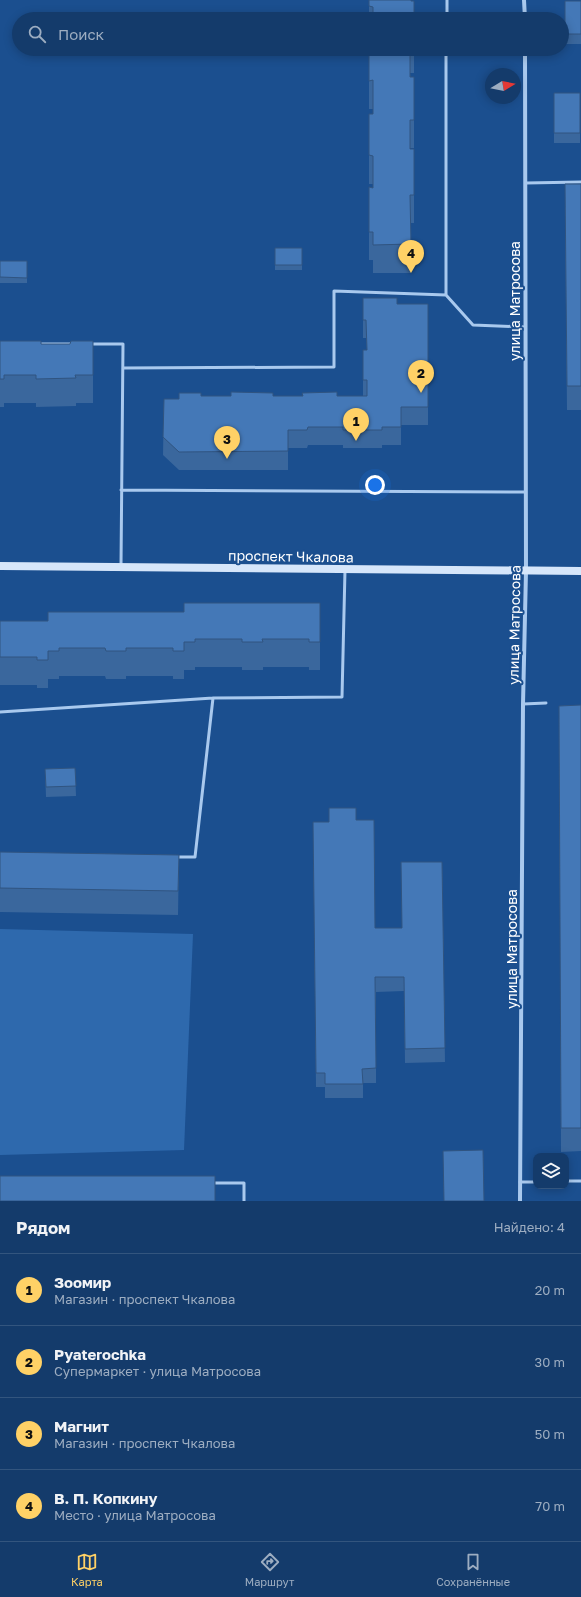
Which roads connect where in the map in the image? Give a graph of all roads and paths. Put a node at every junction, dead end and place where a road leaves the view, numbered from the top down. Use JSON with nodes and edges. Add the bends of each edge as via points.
{"nodes":[{"id":1,"x":447,"y":0,"type":"edge"},
{"id":2,"x":524,"y":0,"type":"edge"},
{"id":3,"x":447,"y":12,"type":"edge"},
{"id":4,"x":525,"y":12,"type":"edge"},
{"id":5,"x":446,"y":56,"type":"edge"},
{"id":6,"x":525,"y":56,"type":"edge"},
{"id":7,"x":581,"y":182,"type":"edge"},
{"id":8,"x":526,"y":183,"type":"junction"},
{"id":9,"x":446,"y":295,"type":"junction"},
{"id":10,"x":525,"y":327,"type":"junction"},
{"id":11,"x":31,"y":344,"type":"edge"},
{"id":12,"x":77,"y":344,"type":"edge"},
{"id":13,"x":84,"y":344,"type":"edge"},
{"id":14,"x":123,"y":368,"type":"junction"},
{"id":15,"x":121,"y":490,"type":"junction"},
{"id":16,"x":526,"y":492,"type":"junction"},
{"id":17,"x":0,"y":566,"type":"edge"},
{"id":18,"x":120,"y":567,"type":"junction"},
{"id":19,"x":345,"y":570,"type":"junction"},
{"id":20,"x":526,"y":571,"type":"junction"},
{"id":21,"x":581,"y":571,"type":"edge"},
{"id":22,"x":213,"y":698,"type":"junction"},
{"id":23,"x":546,"y":703,"type":"dead end"},
{"id":24,"x":523,"y":704,"type":"junction"},
{"id":25,"x":0,"y":712,"type":"edge"},
{"id":26,"x":172,"y":857,"type":"edge"},
{"id":27,"x":569,"y":1181,"type":"edge"},
{"id":28,"x":581,"y":1181,"type":"edge"},
{"id":29,"x":520,"y":1182,"type":"junction"},
{"id":30,"x":533,"y":1182,"type":"edge"},
{"id":31,"x":204,"y":1183,"type":"edge"},
{"id":32,"x":244,"y":1201,"type":"edge"},
{"id":33,"x":520,"y":1201,"type":"edge"}],
"edges":[{"from":1,"to":3,"type":"lane"},
{"from":2,"to":4,"type":"street"},
{"from":5,"to":9,"type":"lane"},
{"from":6,"to":8,"type":"street","name":"улица Матросова"},
{"from":7,"to":8,"type":"lane"},
{"from":8,"to":10,"type":"street","name":"улица Матросова"},
{"from":9,"to":10,"type":"lane","via":[[473,325]]},
{"from":9,"to":14,"type":"lane","via":[[334,291],[334,367]]},
{"from":10,"to":16,"type":"street","name":"улица Матросова"},
{"from":11,"to":12,"type":"lane"},
{"from":13,"to":14,"type":"lane","via":[[123,344]]},
{"from":14,"to":15,"type":"lane"},
{"from":15,"to":16,"type":"lane"},
{"from":15,"to":18,"type":"lane"},
{"from":16,"to":20,"type":"street","name":"улица Матросова"},
{"from":17,"to":18,"type":"main road","name":"проспект Чкалова"},
{"from":18,"to":19,"type":"main road","name":"проспект Чкалова"},
{"from":19,"to":20,"type":"main road","name":"проспект Чкалова"},
{"from":19,"to":22,"type":"lane","via":[[342,697]]},
{"from":20,"to":21,"type":"main road","name":"проспект Чкалова"},
{"from":20,"to":24,"type":"street","name":"улица Матросова"},
{"from":22,"to":25,"type":"lane"},
{"from":22,"to":26,"type":"lane","via":[[195,858]]},
{"from":23,"to":24,"type":"lane"},
{"from":24,"to":29,"type":"street","name":"улица Матросова"},
{"from":27,"to":28,"type":"lane"},
{"from":29,"to":30,"type":"lane"},
{"from":29,"to":33,"type":"street","name":"улица Матросова"},
{"from":31,"to":32,"type":"lane","via":[[244,1183]]}]}
